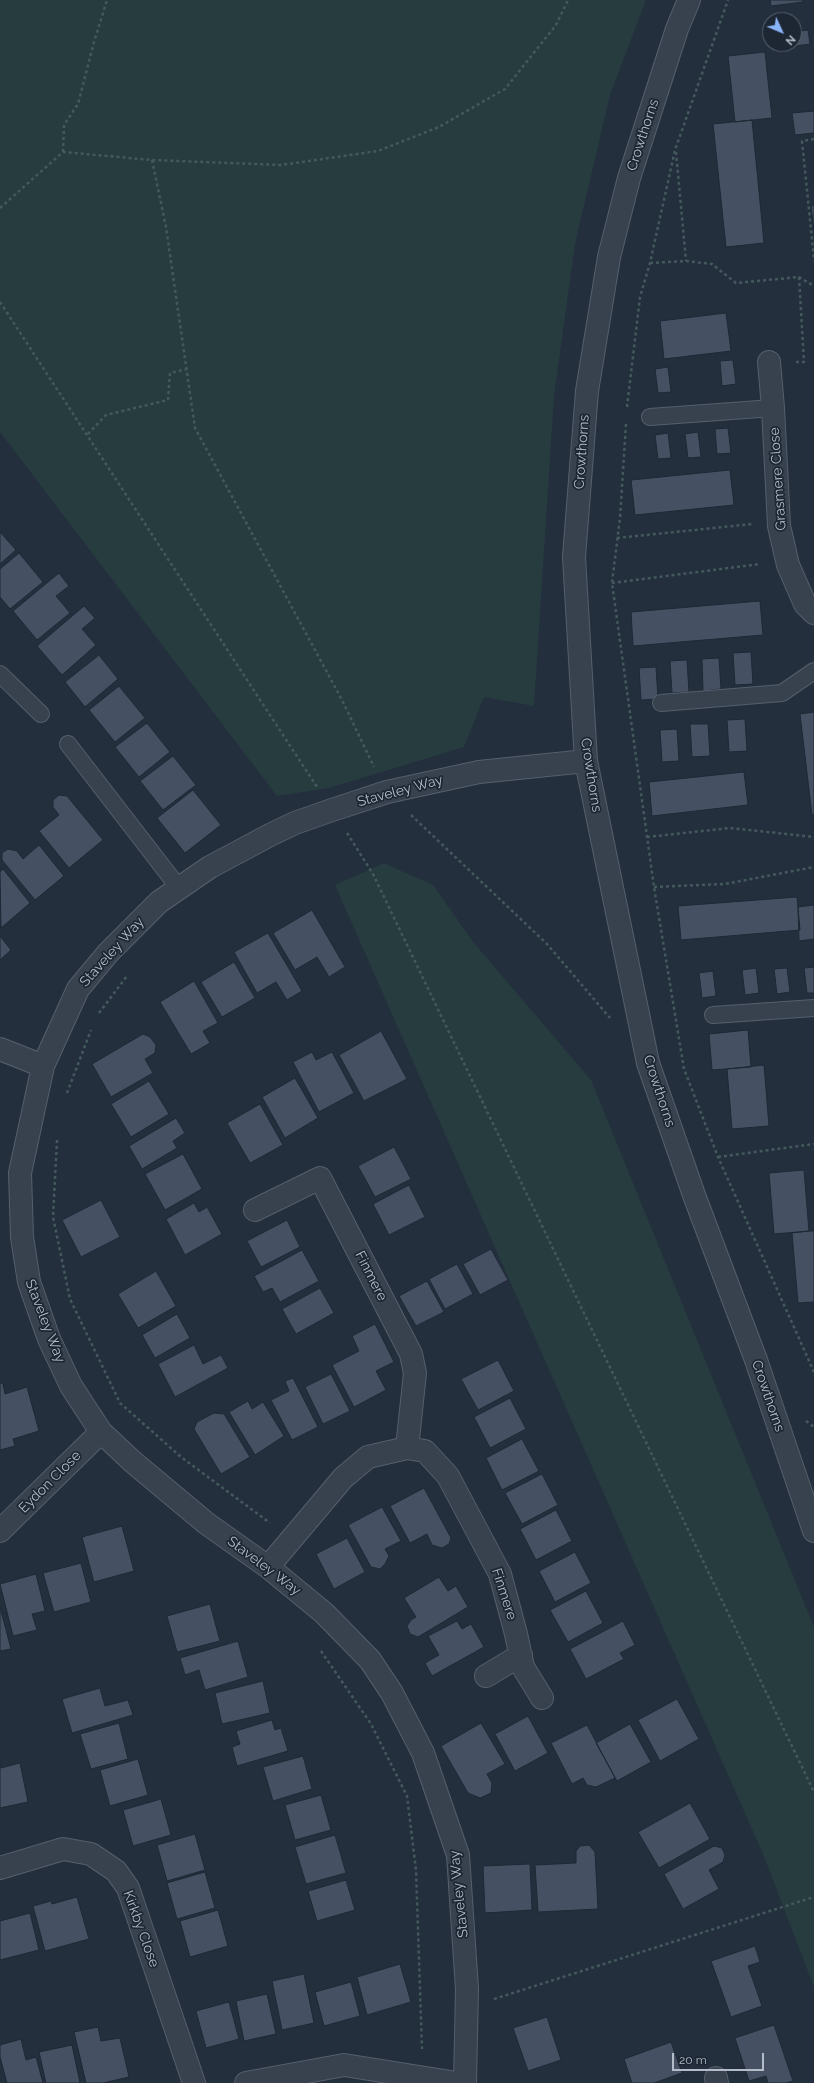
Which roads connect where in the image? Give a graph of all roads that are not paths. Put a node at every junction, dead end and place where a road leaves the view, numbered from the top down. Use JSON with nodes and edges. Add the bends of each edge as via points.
{"nodes":[{"id":1,"x":689,"y":0,"type":"edge"},
{"id":2,"x":769,"y":362,"type":"road end"},
{"id":3,"x":773,"y":408,"type":"junction"},
{"id":4,"x":650,"y":417,"type":"dead end"},
{"id":5,"x":814,"y":614,"type":"edge"},
{"id":6,"x":814,"y":671,"type":"edge"},
{"id":7,"x":0,"y":674,"type":"edge"},
{"id":8,"x":661,"y":704,"type":"dead end"},
{"id":9,"x":41,"y":714,"type":"dead end"},
{"id":10,"x":68,"y":744,"type":"dead end"},
{"id":11,"x":586,"y":761,"type":"junction"},
{"id":12,"x":179,"y":888,"type":"junction"},
{"id":13,"x":814,"y":1008,"type":"edge"},
{"id":14,"x":713,"y":1015,"type":"dead end"},
{"id":15,"x":0,"y":1049,"type":"edge"},
{"id":16,"x":43,"y":1066,"type":"junction"},
{"id":17,"x":255,"y":1210,"type":"dead end"},
{"id":18,"x":101,"y":1432,"type":"junction"},
{"id":19,"x":407,"y":1448,"type":"junction"},
{"id":20,"x":807,"y":1487,"type":"edge"},
{"id":21,"x":814,"y":1530,"type":"edge"},
{"id":22,"x":0,"y":1531,"type":"edge"},
{"id":23,"x":268,"y":1568,"type":"junction"},
{"id":24,"x":520,"y":1655,"type":"junction"},
{"id":25,"x":486,"y":1676,"type":"dead end"},
{"id":26,"x":542,"y":1698,"type":"dead end"},
{"id":27,"x":0,"y":1868,"type":"edge"},
{"id":28,"x":194,"y":2083,"type":"edge"},
{"id":29,"x":246,"y":2083,"type":"edge"},
{"id":30,"x":457,"y":2083,"type":"edge"},
{"id":31,"x":465,"y":2083,"type":"edge"}],
"edges":[{"from":1,"to":11,"type":"street","name":"Crowthorns","via":[[677,29],[629,178],[609,257],[587,391],[574,558]]},
{"from":2,"to":3,"type":"street","name":"Grasmere Close"},
{"from":3,"to":4,"type":"lane","name":"Grasmere Close"},
{"from":3,"to":5,"type":"street","name":"Grasmere Close","via":[[778,521],[787,561],[805,604]]},
{"from":6,"to":8,"type":"lane","via":[[782,693]]},
{"from":7,"to":9,"type":"lane"},
{"from":10,"to":12,"type":"lane"},
{"from":11,"to":12,"type":"street","name":"Staveley Way","via":[[478,772],[386,792],[295,823],[210,867]]},
{"from":11,"to":20,"type":"street","name":"Crowthorns","via":[[648,1063],[756,1360]]},
{"from":12,"to":16,"type":"street","name":"Staveley Way","via":[[154,907],[108,953],[78,989]]},
{"from":13,"to":14,"type":"lane"},
{"from":15,"to":16,"type":"street"},
{"from":16,"to":18,"type":"street","name":"Staveley Way","via":[[20,1173],[22,1237],[29,1282],[52,1346],[71,1386]]},
{"from":17,"to":19,"type":"street","name":"Finmere","via":[[320,1178],[411,1354],[415,1373]]},
{"from":18,"to":22,"type":"street","name":"Eydon Close"},
{"from":18,"to":23,"type":"street","name":"Staveley Way","via":[[206,1522]]},
{"from":19,"to":23,"type":"street","name":"Finmere","via":[[368,1457],[343,1478]]},
{"from":19,"to":24,"type":"street","name":"Finmere","via":[[425,1450],[448,1476],[500,1574]]},
{"from":20,"to":21,"type":"street","name":"Crowthorns"},
{"from":23,"to":31,"type":"street","name":"Staveley Way","via":[[324,1613],[370,1660],[392,1693],[423,1753],[458,1854],[467,1989]]},
{"from":24,"to":25,"type":"street"},
{"from":24,"to":26,"type":"street","name":"Finmere","via":[[522,1667]]},
{"from":27,"to":28,"type":"street","name":"Kirkby Close","via":[[63,1849],[90,1854],[116,1871],[128,1888]]},
{"from":29,"to":30,"type":"street","via":[[344,2065]]}]}
